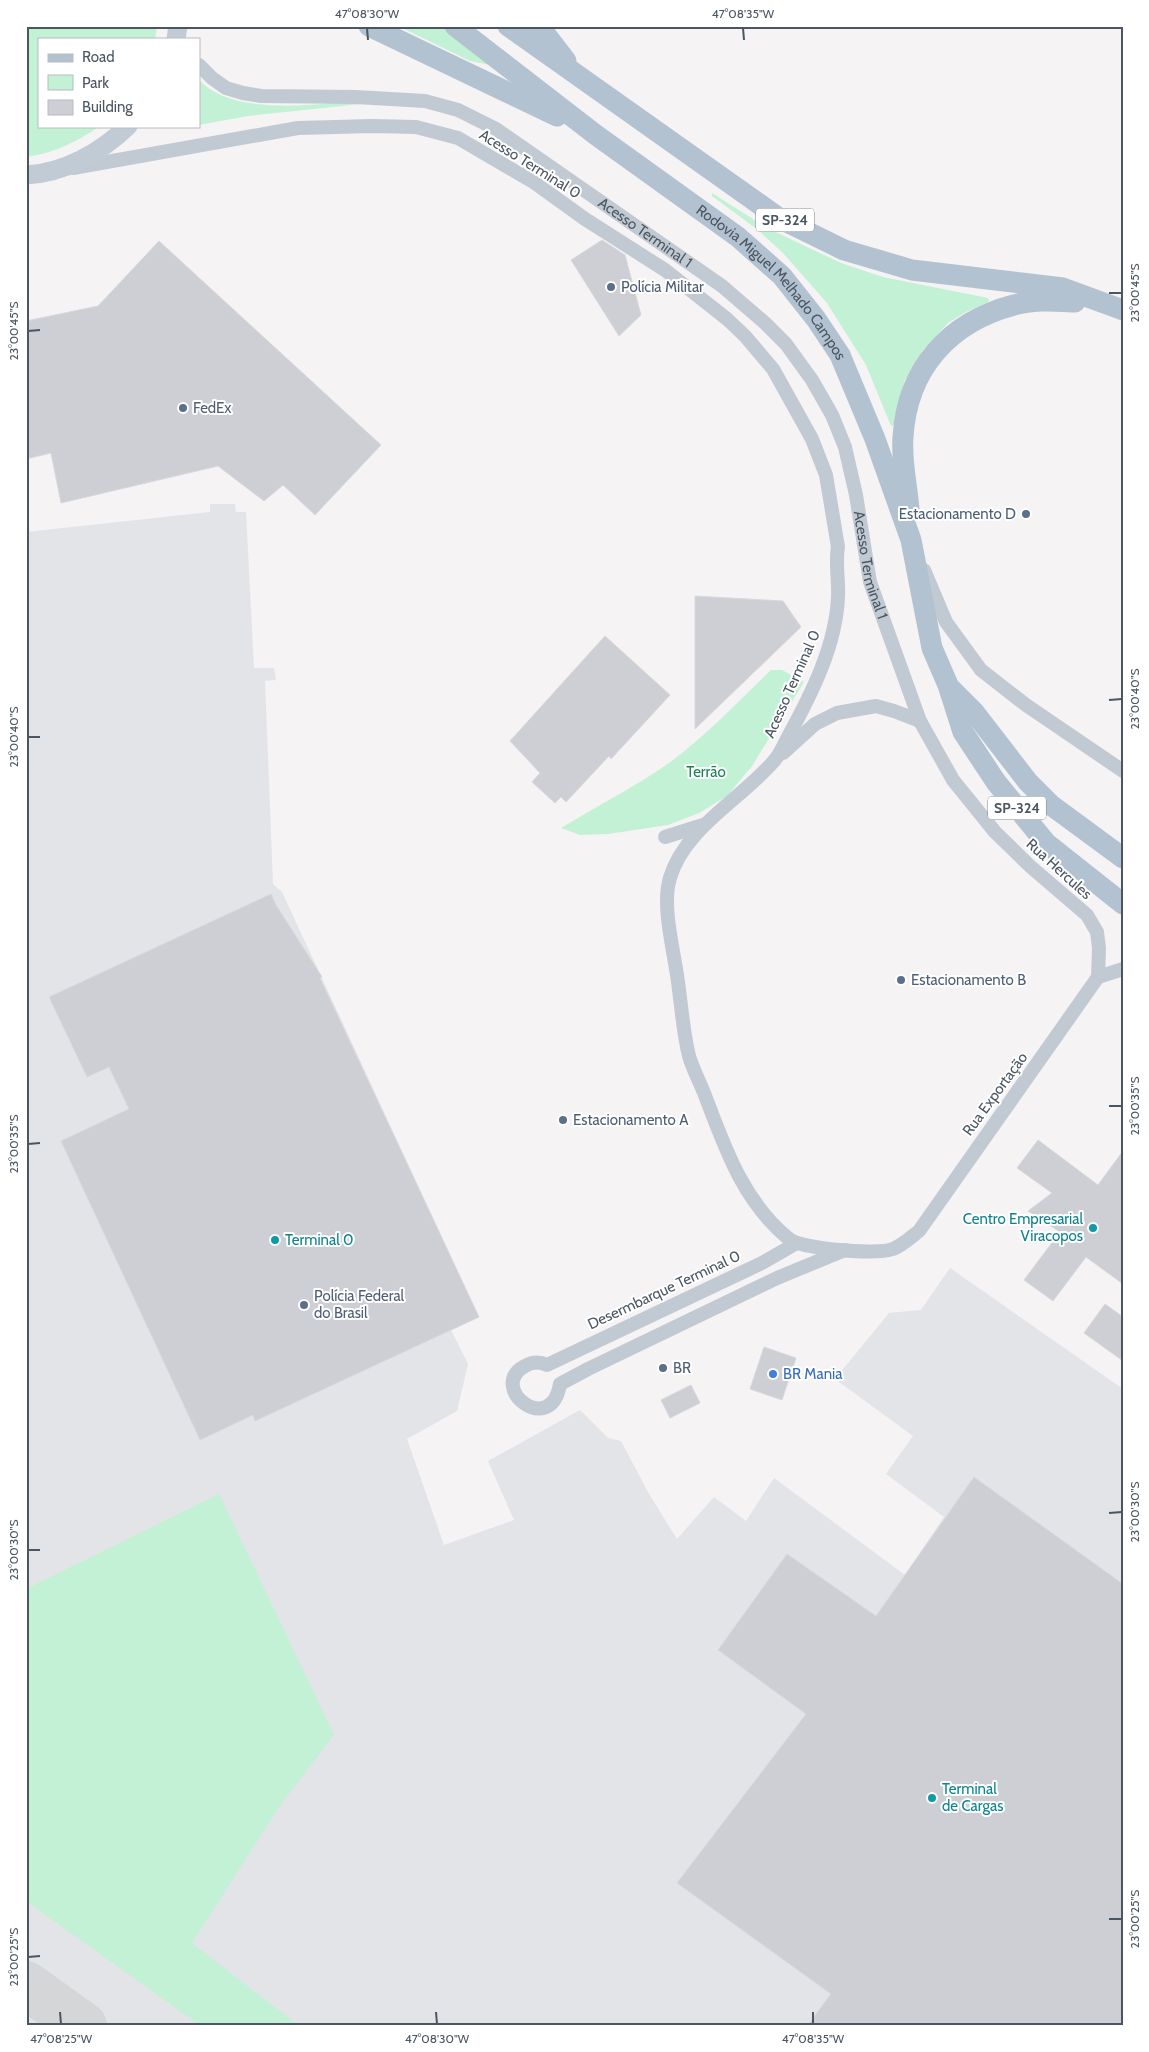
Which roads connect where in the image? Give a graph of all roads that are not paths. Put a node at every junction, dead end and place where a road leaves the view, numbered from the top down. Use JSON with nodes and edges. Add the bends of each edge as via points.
{"nodes":[{"id":1,"x":368,"y":26,"type":"edge"},
{"id":2,"x":455,"y":26,"type":"edge"},
{"id":3,"x":508,"y":26,"type":"edge"},
{"id":4,"x":539,"y":26,"type":"edge"},
{"id":5,"x":200,"y":66,"type":"edge"},
{"id":6,"x":576,"y":75,"type":"junction"},
{"id":7,"x":126,"y":128,"type":"edge"},
{"id":8,"x":596,"y":135,"type":"junction"},
{"id":9,"x":31,"y":175,"type":"edge"},
{"id":10,"x":1116,"y":307,"type":"edge"},
{"id":11,"x":911,"y":540,"type":"junction"},
{"id":12,"x":948,"y":685,"type":"junction"},
{"id":13,"x":920,"y":721,"type":"junction"},
{"id":14,"x":775,"y":761,"type":"junction"},
{"id":15,"x":1123,"y":771,"type":"edge"},
{"id":16,"x":704,"y":825,"type":"junction"},
{"id":17,"x":665,"y":837,"type":"dead end"},
{"id":18,"x":1123,"y":858,"type":"edge"},
{"id":19,"x":1123,"y":904,"type":"edge"},
{"id":20,"x":1123,"y":969,"type":"edge"},
{"id":21,"x":1098,"y":977,"type":"junction"},
{"id":22,"x":795,"y":1244,"type":"junction"},
{"id":23,"x":846,"y":1250,"type":"junction"}],
"edges":[{"from":1,"to":8,"type":"main road"},
{"from":2,"to":8,"type":"main road","name":"Rodovia Miguel Melhado Campos","number":"SP-324"},
{"from":3,"to":6,"type":"main road","number":"SP-324"},
{"from":4,"to":6,"type":"main road"},
{"from":5,"to":13,"type":"street","name":"Acesso Terminal 1","via":[[226,88],[261,96],[425,101],[458,110],[496,129],[533,154],[722,286],[765,322],[812,380],[842,439],[856,495],[870,582]]},
{"from":6,"to":10,"type":"main road","number":"SP-324","via":[[779,218],[844,250],[912,270],[1063,288]]},
{"from":7,"to":9,"type":"main road","via":[[111,143],[75,163]]},
{"from":8,"to":11,"type":"main road","name":"Rodovia Miguel Melhado Campos","number":"SP-324","via":[[738,237],[782,276],[816,319],[843,364],[875,439]]},
{"from":9,"to":14,"type":"street","name":"Acesso Terminal 0","via":[[298,128],[416,127],[458,138],[502,163],[664,270],[727,319],[773,369],[812,439],[826,475],[836,528],[838,597],[833,634],[799,716]]},
{"from":10,"to":11,"type":"main road","via":[[1048,301],[1016,304],[980,316],[943,343],[915,382],[902,438]]},
{"from":11,"to":12,"type":"main road","name":"Rodovia Miguel Melhado Campos","number":"SP-324","via":[[932,648]]},
{"from":11,"to":15,"type":"street","via":[[946,622],[981,670]]},
{"from":12,"to":18,"type":"main road","via":[[1050,805]]},
{"from":12,"to":19,"type":"main road","number":"SP-324","via":[[963,732],[1006,795],[1046,843]]},
{"from":13,"to":14,"type":"street","via":[[876,706],[837,713],[815,724]]},
{"from":13,"to":21,"type":"street","name":"Rua Hercules","via":[[953,780],[995,832],[1030,867],[1087,915],[1097,932]]},
{"from":14,"to":16,"type":"street","name":"Acesso Terminal 0"},
{"from":16,"to":17,"type":"street"},
{"from":16,"to":22,"type":"street","via":[[680,855],[670,878],[667,897],[690,1057],[749,1197]]},
{"from":20,"to":21,"type":"street"},
{"from":21,"to":23,"type":"street","name":"Rua Exportação","via":[[919,1231],[892,1249]]},
{"from":22,"to":23,"type":"street","name":"Rua Exportação"},
{"from":22,"to":23,"type":"street","name":"Desermbarque Terminal 0","via":[[762,1263],[547,1365],[530,1363],[515,1376],[513,1387],[516,1397],[524,1405],[544,1407],[553,1402],[560,1384],[588,1369],[777,1278]]}]}
